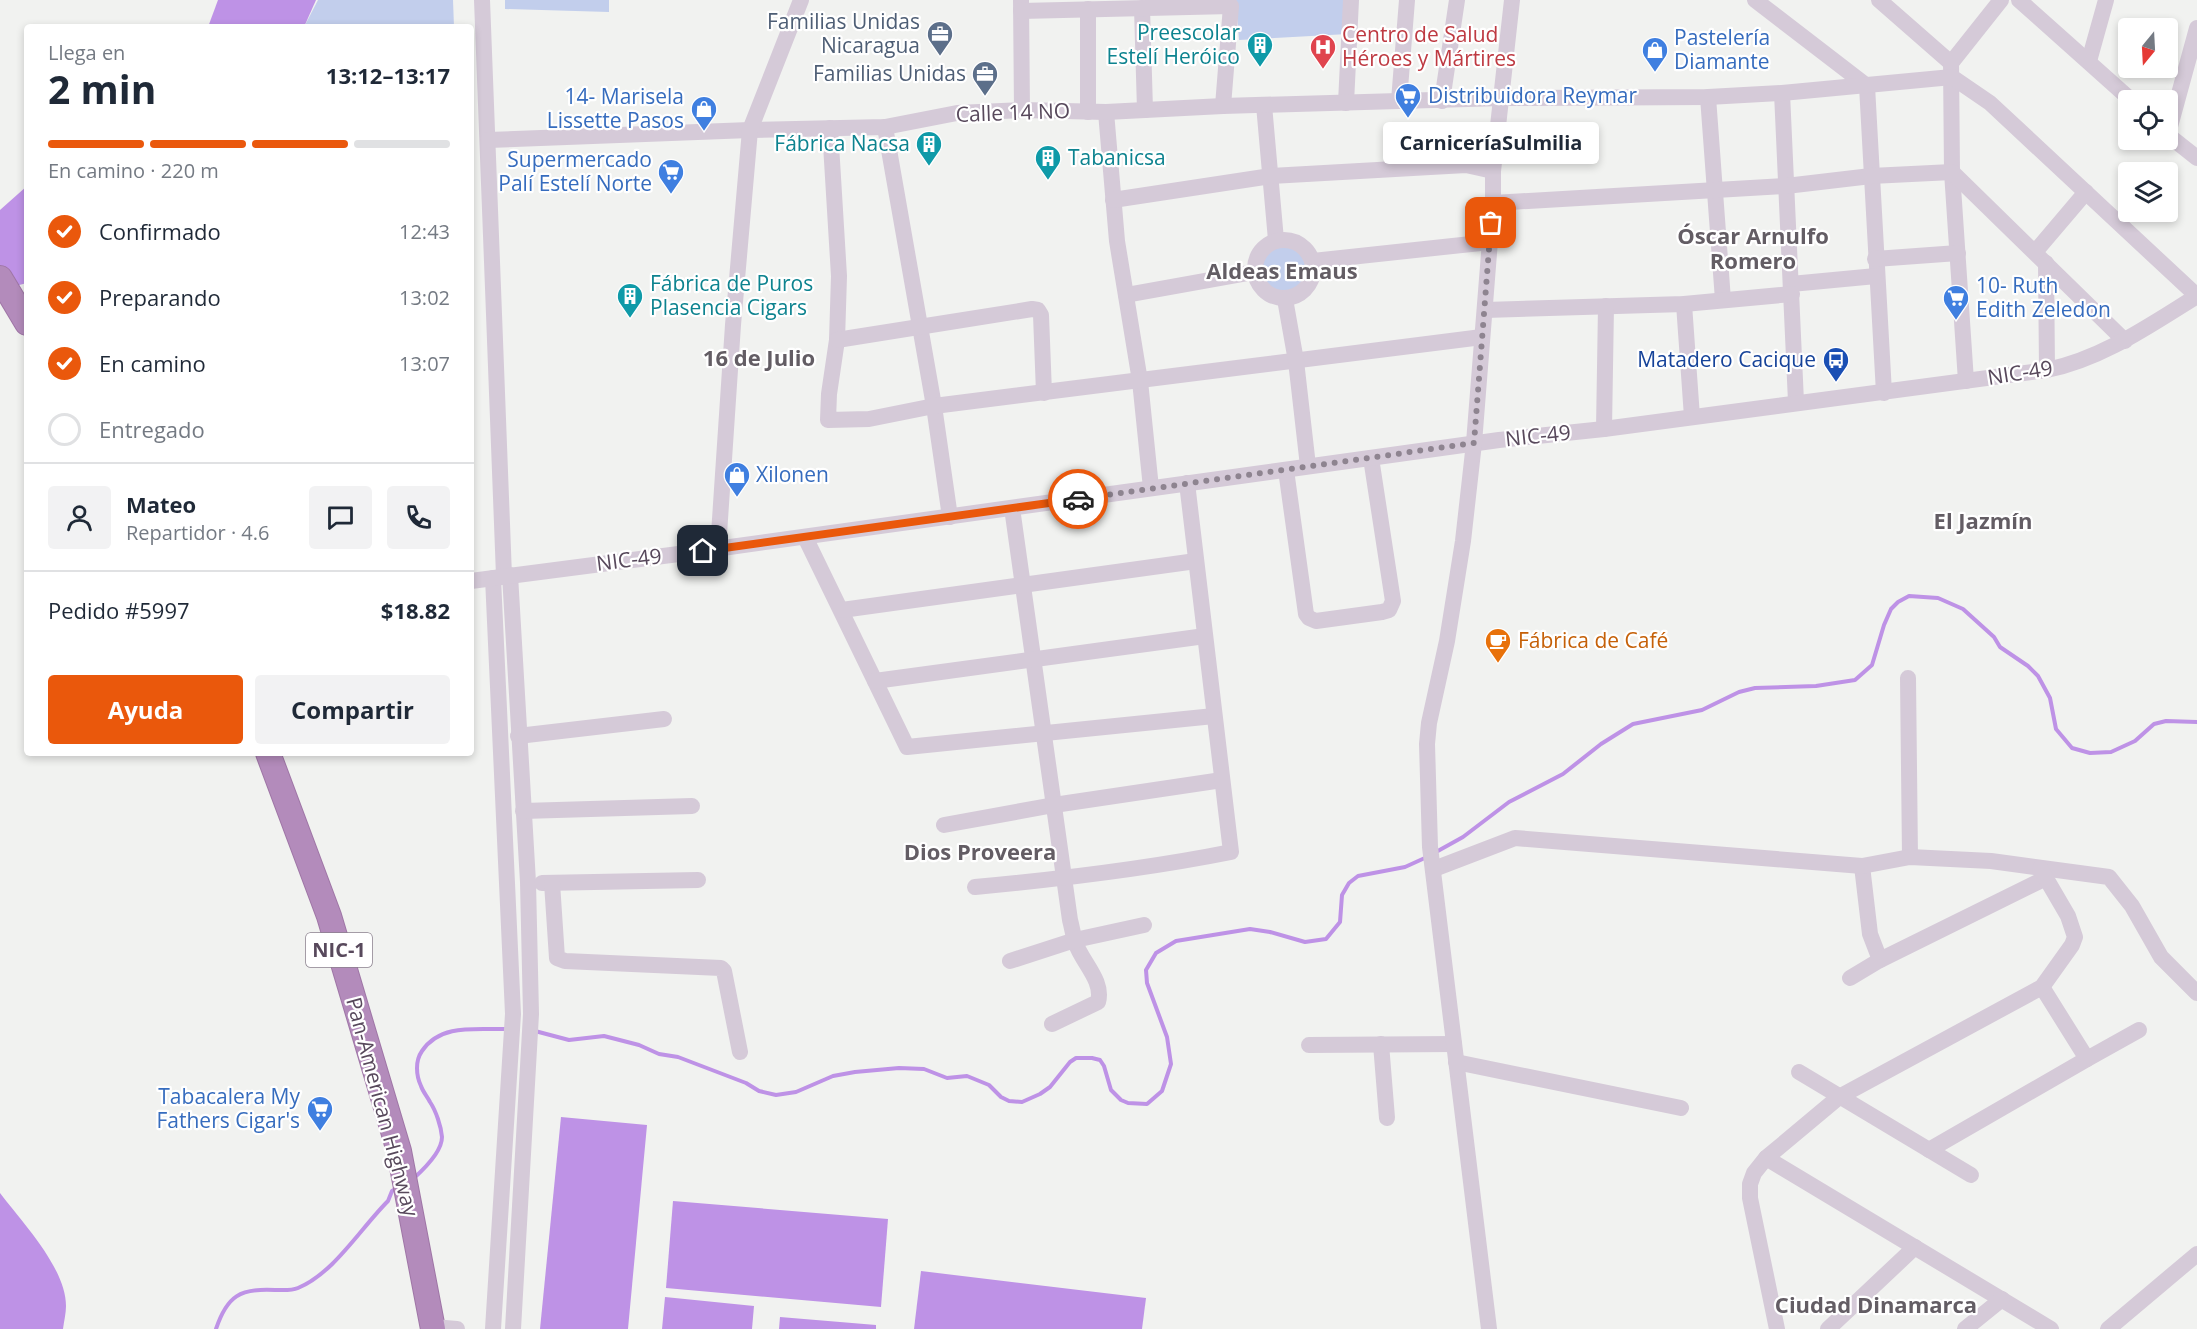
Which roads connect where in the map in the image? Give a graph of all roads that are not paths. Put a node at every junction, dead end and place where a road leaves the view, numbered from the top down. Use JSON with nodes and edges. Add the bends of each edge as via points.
{"nodes":[{"id":1,"x":482,"y":0,"type":"edge"},
{"id":2,"x":801,"y":0,"type":"edge"},
{"id":3,"x":1351,"y":0,"type":"edge"},
{"id":4,"x":1407,"y":0,"type":"edge"},
{"id":5,"x":1457,"y":0,"type":"edge"},
{"id":6,"x":1512,"y":0,"type":"edge"},
{"id":7,"x":1755,"y":0,"type":"edge"},
{"id":8,"x":1879,"y":0,"type":"edge"},
{"id":9,"x":2001,"y":0,"type":"edge"},
{"id":10,"x":2019,"y":0,"type":"edge"},
{"id":11,"x":2106,"y":0,"type":"edge"},
{"id":12,"x":1021,"y":5,"type":"edge"},
{"id":13,"x":1142,"y":8,"type":"junction"},
{"id":14,"x":1088,"y":9,"type":"junction"},
{"id":15,"x":2197,"y":28,"type":"edge"},
{"id":16,"x":2089,"y":61,"type":"junction"},
{"id":17,"x":1951,"y":70,"type":"junction"},
{"id":18,"x":1867,"y":86,"type":"junction"},
{"id":19,"x":2120,"y":90,"type":"edge"},
{"id":20,"x":1782,"y":93,"type":"junction"},
{"id":21,"x":1708,"y":97,"type":"junction"},
{"id":22,"x":2178,"y":97,"type":"edge"},
{"id":23,"x":1502,"y":98,"type":"junction"},
{"id":24,"x":1442,"y":101,"type":"junction"},
{"id":25,"x":1400,"y":102,"type":"junction"},
{"id":26,"x":1346,"y":103,"type":"junction"},
{"id":27,"x":1222,"y":105,"type":"junction"},
{"id":28,"x":1264,"y":105,"type":"junction"},
{"id":29,"x":1022,"y":110,"type":"junction"},
{"id":30,"x":1145,"y":110,"type":"junction"},
{"id":31,"x":1088,"y":112,"type":"junction"},
{"id":32,"x":1106,"y":112,"type":"junction"},
{"id":33,"x":885,"y":127,"type":"junction"},
{"id":34,"x":830,"y":128,"type":"junction"},
{"id":35,"x":750,"y":130,"type":"junction"},
{"id":36,"x":488,"y":140,"type":"junction"},
{"id":37,"x":2178,"y":142,"type":"edge"},
{"id":38,"x":2197,"y":158,"type":"edge"},
{"id":39,"x":1493,"y":171,"type":"junction"},
{"id":40,"x":1952,"y":172,"type":"junction"},
{"id":41,"x":1271,"y":176,"type":"junction"},
{"id":42,"x":1871,"y":176,"type":"junction"},
{"id":43,"x":1786,"y":186,"type":"junction"},
{"id":44,"x":1713,"y":190,"type":"junction"},
{"id":45,"x":2086,"y":192,"type":"junction"},
{"id":46,"x":1113,"y":200,"type":"junction"},
{"id":47,"x":1493,"y":203,"type":"junction"},
{"id":48,"x":1276,"y":240,"type":"junction"},
{"id":49,"x":1490,"y":243,"type":"junction"},
{"id":50,"x":1958,"y":253,"type":"junction"},
{"id":51,"x":1875,"y":258,"type":"junction"},
{"id":52,"x":2041,"y":258,"type":"junction"},
{"id":53,"x":1313,"y":261,"type":"junction"},
{"id":54,"x":1254,"y":272,"type":"junction"},
{"id":55,"x":1876,"y":276,"type":"junction"},
{"id":56,"x":0,"y":278,"type":"edge"},
{"id":57,"x":1792,"y":289,"type":"junction"},
{"id":58,"x":1126,"y":295,"type":"junction"},
{"id":59,"x":2197,"y":296,"type":"edge"},
{"id":60,"x":1285,"y":298,"type":"junction"},
{"id":61,"x":1723,"y":300,"type":"junction"},
{"id":62,"x":1684,"y":304,"type":"junction"},
{"id":63,"x":1606,"y":306,"type":"junction"},
{"id":64,"x":1485,"y":310,"type":"junction"},
{"id":65,"x":23,"y":315,"type":"edge"},
{"id":66,"x":920,"y":327,"type":"junction"},
{"id":67,"x":1482,"y":337,"type":"junction"},
{"id":68,"x":837,"y":340,"type":"junction"},
{"id":69,"x":2125,"y":341,"type":"junction"},
{"id":70,"x":1296,"y":361,"type":"junction"},
{"id":71,"x":2047,"y":370,"type":"junction"},
{"id":72,"x":1140,"y":381,"type":"junction"},
{"id":73,"x":1966,"y":381,"type":"junction"},
{"id":74,"x":1044,"y":393,"type":"junction"},
{"id":75,"x":1884,"y":393,"type":"junction"},
{"id":76,"x":1796,"y":402,"type":"junction"},
{"id":77,"x":934,"y":406,"type":"junction"},
{"id":78,"x":1692,"y":417,"type":"junction"},
{"id":79,"x":1604,"y":429,"type":"junction"},
{"id":80,"x":1474,"y":443,"type":"junction"},
{"id":81,"x":1371,"y":458,"type":"junction"},
{"id":82,"x":1308,"y":466,"type":"junction"},
{"id":83,"x":1286,"y":470,"type":"junction"},
{"id":84,"x":1187,"y":483,"type":"junction"},
{"id":85,"x":1151,"y":488,"type":"junction"},
{"id":86,"x":1012,"y":508,"type":"junction"},
{"id":87,"x":950,"y":517,"type":"junction"},
{"id":88,"x":805,"y":537,"type":"junction"},
{"id":89,"x":718,"y":549,"type":"junction"},
{"id":90,"x":1196,"y":561,"type":"junction"},
{"id":91,"x":502,"y":576,"type":"junction"},
{"id":92,"x":474,"y":581,"type":"edge"},
{"id":93,"x":1023,"y":586,"type":"junction"},
{"id":94,"x":842,"y":610,"type":"junction"},
{"id":95,"x":1205,"y":636,"type":"junction"},
{"id":96,"x":1034,"y":660,"type":"junction"},
{"id":97,"x":1908,"y":678,"type":"dead end"},
{"id":98,"x":876,"y":681,"type":"junction"},
{"id":99,"x":1214,"y":716,"type":"junction"},
{"id":100,"x":664,"y":719,"type":"dead end"},
{"id":101,"x":1044,"y":734,"type":"junction"},
{"id":102,"x":519,"y":736,"type":"junction"},
{"id":103,"x":269,"y":756,"type":"edge"},
{"id":104,"x":1222,"y":780,"type":"junction"},
{"id":105,"x":1054,"y":805,"type":"junction"},
{"id":106,"x":692,"y":806,"type":"dead end"},
{"id":107,"x":523,"y":811,"type":"junction"},
{"id":108,"x":944,"y":825,"type":"dead end"},
{"id":109,"x":1910,"y":857,"type":"junction"},
{"id":110,"x":1432,"y":859,"type":"junction"},
{"id":111,"x":1862,"y":866,"type":"junction"},
{"id":112,"x":2043,"y":873,"type":"junction"},
{"id":113,"x":1064,"y":879,"type":"junction"},
{"id":114,"x":698,"y":880,"type":"dead end"},
{"id":115,"x":507,"y":881,"type":"junction"},
{"id":116,"x":528,"y":882,"type":"junction"},
{"id":117,"x":552,"y":883,"type":"junction"},
{"id":118,"x":975,"y":887,"type":"dead end"},
{"id":119,"x":1144,"y":926,"type":"dead end"},
{"id":120,"x":1075,"y":940,"type":"junction"},
{"id":121,"x":1010,"y":960,"type":"dead end"},
{"id":122,"x":1880,"y":960,"type":"junction"},
{"id":123,"x":1850,"y":978,"type":"dead end"},
{"id":124,"x":2042,"y":987,"type":"junction"},
{"id":125,"x":2197,"y":993,"type":"edge"},
{"id":126,"x":1052,"y":1024,"type":"dead end"},
{"id":127,"x":2139,"y":1030,"type":"dead end"},
{"id":128,"x":1381,"y":1044,"type":"junction"},
{"id":129,"x":1454,"y":1044,"type":"junction"},
{"id":130,"x":1309,"y":1045,"type":"dead end"},
{"id":131,"x":740,"y":1052,"type":"dead end"},
{"id":132,"x":2088,"y":1059,"type":"junction"},
{"id":133,"x":1456,"y":1062,"type":"junction"},
{"id":134,"x":1798,"y":1072,"type":"dead end"},
{"id":135,"x":1839,"y":1097,"type":"junction"},
{"id":136,"x":1682,"y":1108,"type":"dead end"},
{"id":137,"x":1387,"y":1118,"type":"dead end"},
{"id":138,"x":1929,"y":1150,"type":"junction"},
{"id":139,"x":1766,"y":1158,"type":"junction"},
{"id":140,"x":1971,"y":1175,"type":"dead end"},
{"id":141,"x":1916,"y":1247,"type":"junction"},
{"id":142,"x":2197,"y":1254,"type":"edge"},
{"id":143,"x":2002,"y":1299,"type":"junction"},
{"id":144,"x":433,"y":1328,"type":"edge"},
{"id":145,"x":458,"y":1329,"type":"edge"},
{"id":146,"x":493,"y":1329,"type":"edge"},
{"id":147,"x":513,"y":1329,"type":"edge"},
{"id":148,"x":1489,"y":1329,"type":"edge"},
{"id":149,"x":1778,"y":1329,"type":"edge"},
{"id":150,"x":1828,"y":1329,"type":"edge"},
{"id":151,"x":1965,"y":1329,"type":"edge"},
{"id":152,"x":2051,"y":1329,"type":"edge"},
{"id":153,"x":2108,"y":1329,"type":"edge"}],
"edges":[{"from":1,"to":36,"type":"street"},
{"from":2,"to":35,"type":"street"},
{"from":3,"to":26,"type":"street"},
{"from":4,"to":25,"type":"street"},
{"from":5,"to":24,"type":"street"},
{"from":6,"to":23,"type":"street"},
{"from":7,"to":18,"type":"street"},
{"from":8,"to":17,"type":"street"},
{"from":9,"to":17,"type":"street"},
{"from":10,"to":16,"type":"street"},
{"from":11,"to":16,"type":"street"},
{"from":12,"to":14,"type":"street"},
{"from":12,"to":29,"type":"street"},
{"from":13,"to":14,"type":"street"},
{"from":13,"to":27,"type":"street","via":[[1231,6]]},
{"from":13,"to":30,"type":"street"},
{"from":14,"to":31,"type":"street"},
{"from":15,"to":22,"type":"street"},
{"from":16,"to":19,"type":"street"},
{"from":17,"to":18,"type":"street","name":"Calle 14 NO"},
{"from":17,"to":40,"type":"street"},
{"from":17,"to":45,"type":"street"},
{"from":18,"to":20,"type":"street","name":"Calle 14 NO"},
{"from":18,"to":42,"type":"street"},
{"from":20,"to":21,"type":"street","name":"Calle 14 NO"},
{"from":20,"to":43,"type":"street"},
{"from":21,"to":23,"type":"street","name":"Calle 14 NO"},
{"from":21,"to":44,"type":"street"},
{"from":23,"to":24,"type":"street","name":"Calle 14 NO"},
{"from":23,"to":39,"type":"street"},
{"from":24,"to":25,"type":"street","name":"Calle 14 NO"},
{"from":25,"to":26,"type":"street","name":"Calle 14 NO"},
{"from":26,"to":28,"type":"street","name":"Calle 14 NO"},
{"from":27,"to":28,"type":"street","name":"Calle 14 NO"},
{"from":27,"to":30,"type":"street","name":"Calle 14 NO"},
{"from":28,"to":41,"type":"street"},
{"from":29,"to":31,"type":"street","name":"Calle 14 NO"},
{"from":29,"to":33,"type":"street","name":"Calle 14 NO","via":[[957,113]]},
{"from":30,"to":32,"type":"street","name":"Calle 14 NO"},
{"from":31,"to":32,"type":"street","name":"Calle 14 NO"},
{"from":32,"to":46,"type":"street"},
{"from":33,"to":34,"type":"street","name":"Calle 14 NO"},
{"from":33,"to":66,"type":"street"},
{"from":34,"to":35,"type":"street","name":"Calle 14 NO"},
{"from":34,"to":68,"type":"street","via":[[839,276]]},
{"from":35,"to":36,"type":"street","name":"Calle 14 NO"},
{"from":35,"to":89,"type":"street"},
{"from":36,"to":91,"type":"street"},
{"from":37,"to":38,"type":"street"},
{"from":39,"to":41,"type":"street","via":[[1466,165]]},
{"from":39,"to":47,"type":"street"},
{"from":40,"to":42,"type":"street"},
{"from":40,"to":50,"type":"street"},
{"from":40,"to":52,"type":"street"},
{"from":41,"to":46,"type":"street"},
{"from":41,"to":48,"type":"street"},
{"from":42,"to":43,"type":"street"},
{"from":42,"to":51,"type":"street"},
{"from":43,"to":44,"type":"street"},
{"from":43,"to":57,"type":"street"},
{"from":44,"to":47,"type":"street"},
{"from":44,"to":61,"type":"street"},
{"from":45,"to":52,"type":"street"},
{"from":45,"to":59,"type":"street"},
{"from":46,"to":58,"type":"street"},
{"from":47,"to":49,"type":"street"},
{"from":48,"to":53,"type":"street","via":[[1299,243]]},
{"from":48,"to":54,"type":"street","via":[[1257,256]]},
{"from":49,"to":53,"type":"street"},
{"from":49,"to":64,"type":"street"},
{"from":50,"to":51,"type":"street"},
{"from":50,"to":73,"type":"street"},
{"from":51,"to":55,"type":"street"},
{"from":52,"to":69,"type":"street"},
{"from":52,"to":71,"type":"street"},
{"from":53,"to":60,"type":"street","via":[[1308,287]]},
{"from":54,"to":58,"type":"street"},
{"from":54,"to":60,"type":"street","via":[[1261,288]]},
{"from":55,"to":57,"type":"street"},
{"from":55,"to":75,"type":"street"},
{"from":56,"to":65,"type":"highway"},
{"from":57,"to":61,"type":"street"},
{"from":57,"to":76,"type":"street"},
{"from":58,"to":72,"type":"street"},
{"from":59,"to":69,"type":"street","name":"NIC-49","number":"NIC-49"},
{"from":60,"to":70,"type":"street"},
{"from":61,"to":62,"type":"street"},
{"from":62,"to":63,"type":"street"},
{"from":62,"to":78,"type":"street"},
{"from":63,"to":64,"type":"street"},
{"from":63,"to":79,"type":"street"},
{"from":64,"to":67,"type":"street"},
{"from":66,"to":68,"type":"street"},
{"from":66,"to":74,"type":"street","via":[[1038,310]]},
{"from":66,"to":77,"type":"street"},
{"from":67,"to":70,"type":"street"},
{"from":67,"to":80,"type":"street"},
{"from":68,"to":77,"type":"street","via":[[828,420],[868,419]]},
{"from":69,"to":71,"type":"street","name":"NIC-49","number":"NIC-49"},
{"from":70,"to":72,"type":"street"},
{"from":70,"to":82,"type":"street"},
{"from":71,"to":73,"type":"street","name":"NIC-49","number":"NIC-49"},
{"from":72,"to":74,"type":"street"},
{"from":72,"to":85,"type":"street"},
{"from":73,"to":75,"type":"street","name":"NIC-49","number":"NIC-49"},
{"from":74,"to":77,"type":"street"},
{"from":75,"to":76,"type":"street","name":"NIC-49","number":"NIC-49"},
{"from":76,"to":78,"type":"street","name":"NIC-49","number":"NIC-49"},
{"from":77,"to":87,"type":"street"},
{"from":78,"to":79,"type":"street","name":"NIC-49","number":"NIC-49"},
{"from":79,"to":80,"type":"street","name":"NIC-49","number":"NIC-49"},
{"from":80,"to":81,"type":"street","name":"NIC-49","number":"NIC-49"},
{"from":80,"to":110,"type":"street","via":[[1463,541],[1429,723],[1427,780]]},
{"from":81,"to":82,"type":"street","name":"NIC-49","number":"NIC-49"},
{"from":81,"to":83,"type":"street","via":[[1393,601],[1382,612],[1316,621],[1306,614]]},
{"from":82,"to":83,"type":"street","name":"NIC-49","number":"NIC-49"},
{"from":83,"to":84,"type":"street","name":"NIC-49","number":"NIC-49"},
{"from":84,"to":85,"type":"street","name":"NIC-49","number":"NIC-49"},
{"from":84,"to":90,"type":"street"},
{"from":85,"to":86,"type":"street","name":"NIC-49","number":"NIC-49"},
{"from":86,"to":87,"type":"street","name":"NIC-49","number":"NIC-49"},
{"from":86,"to":93,"type":"street"},
{"from":87,"to":88,"type":"street","name":"NIC-49","number":"NIC-49"},
{"from":88,"to":89,"type":"street","name":"NIC-49","number":"NIC-49"},
{"from":88,"to":94,"type":"street"},
{"from":89,"to":91,"type":"street","name":"NIC-49","number":"NIC-49"},
{"from":90,"to":93,"type":"street"},
{"from":90,"to":95,"type":"street"},
{"from":91,"to":92,"type":"street","name":"NIC-49","number":"NIC-49"},
{"from":91,"to":102,"type":"street"},
{"from":91,"to":115,"type":"street"},
{"from":93,"to":94,"type":"street"},
{"from":93,"to":96,"type":"street"},
{"from":94,"to":98,"type":"street"},
{"from":95,"to":96,"type":"street"},
{"from":95,"to":99,"type":"street"},
{"from":96,"to":98,"type":"street"},
{"from":96,"to":101,"type":"street"},
{"from":97,"to":109,"type":"street"},
{"from":98,"to":101,"type":"street","via":[[907,747]]},
{"from":99,"to":101,"type":"street"},
{"from":99,"to":104,"type":"street"},
{"from":100,"to":102,"type":"street"},
{"from":101,"to":105,"type":"street"},
{"from":102,"to":107,"type":"street"},
{"from":103,"to":144,"type":"highway","name":"Pan-American Highway","number":"NIC-1","via":[[329,916],[399,1152]]},
{"from":104,"to":105,"type":"street"},
{"from":104,"to":113,"type":"street","via":[[1231,852]]},
{"from":105,"to":108,"type":"street"},
{"from":105,"to":113,"type":"street"},
{"from":106,"to":107,"type":"street"},
{"from":107,"to":116,"type":"street"},
{"from":109,"to":111,"type":"street"},
{"from":109,"to":112,"type":"street","via":[[1991,861]]},
{"from":110,"to":111,"type":"street","via":[[1515,838]]},
{"from":110,"to":129,"type":"street"},
{"from":111,"to":122,"type":"street","via":[[1870,934]]},
{"from":112,"to":122,"type":"street"},
{"from":112,"to":124,"type":"street","via":[[2068,916],[2075,937]]},
{"from":112,"to":125,"type":"street","via":[[2109,877],[2132,906],[2161,957]]},
{"from":113,"to":118,"type":"street"},
{"from":113,"to":120,"type":"street"},
{"from":114,"to":117,"type":"street"},
{"from":115,"to":116,"type":"street"},
{"from":115,"to":146,"type":"street","via":[[513,1046]]},
{"from":116,"to":117,"type":"street"},
{"from":116,"to":147,"type":"street","via":[[531,1047]]},
{"from":117,"to":131,"type":"street","via":[[558,958],[721,968]]},
{"from":119,"to":120,"type":"street"},
{"from":120,"to":121,"type":"street"},
{"from":120,"to":126,"type":"street","via":[[1100,997],[1098,1002]]},
{"from":122,"to":123,"type":"street"},
{"from":124,"to":132,"type":"street"},
{"from":124,"to":135,"type":"street"},
{"from":127,"to":132,"type":"street"},
{"from":128,"to":129,"type":"street"},
{"from":128,"to":130,"type":"street"},
{"from":128,"to":137,"type":"street"},
{"from":129,"to":133,"type":"street"},
{"from":132,"to":138,"type":"street"},
{"from":133,"to":136,"type":"street"},
{"from":133,"to":148,"type":"street"},
{"from":134,"to":135,"type":"street"},
{"from":135,"to":138,"type":"street"},
{"from":135,"to":139,"type":"street"},
{"from":138,"to":140,"type":"street"},
{"from":139,"to":141,"type":"street"},
{"from":139,"to":149,"type":"street","via":[[1754,1173],[1750,1198]]},
{"from":141,"to":143,"type":"street"},
{"from":141,"to":150,"type":"street"},
{"from":142,"to":153,"type":"street"},
{"from":143,"to":151,"type":"street"},
{"from":143,"to":152,"type":"street"},
{"from":144,"to":145,"type":"street"}]}
